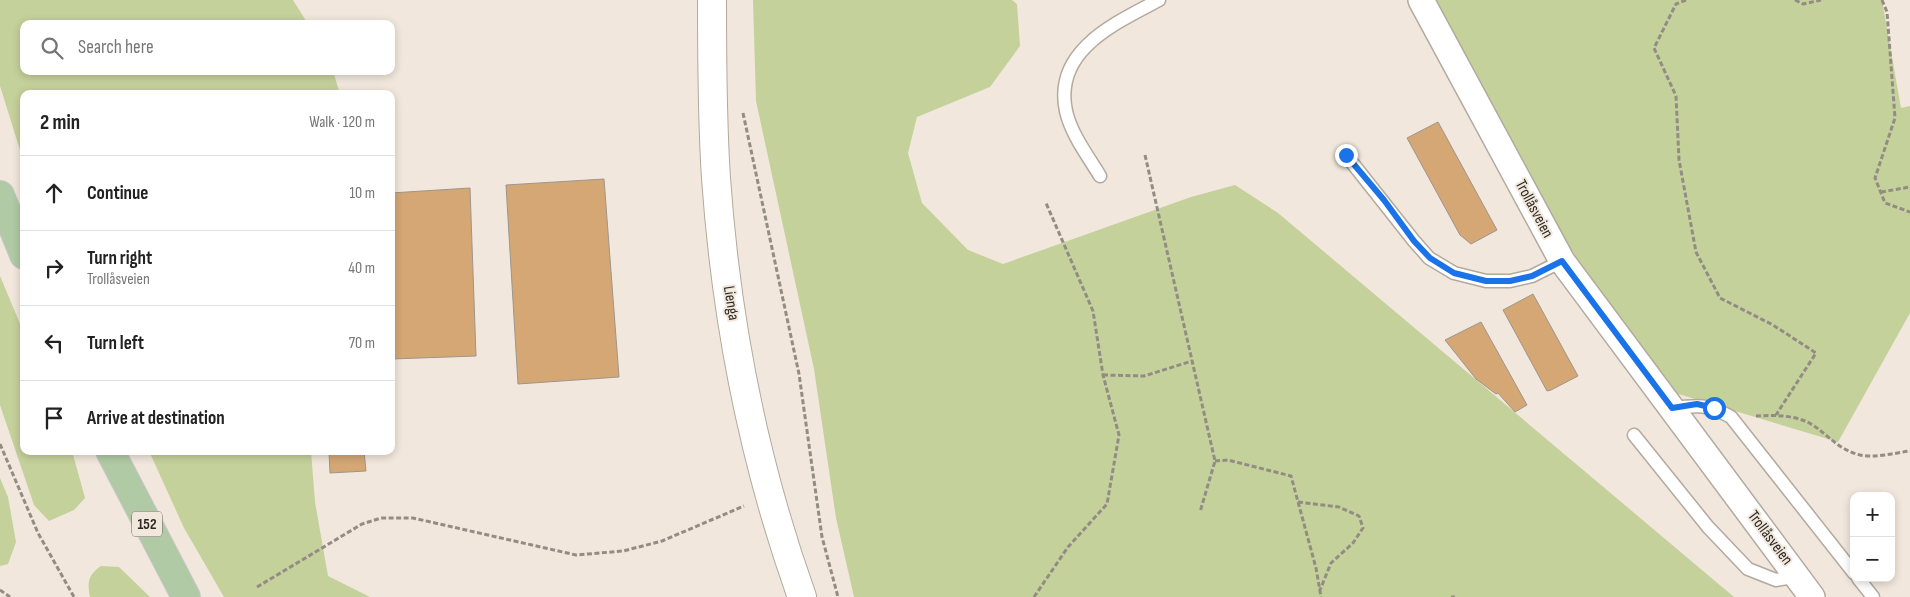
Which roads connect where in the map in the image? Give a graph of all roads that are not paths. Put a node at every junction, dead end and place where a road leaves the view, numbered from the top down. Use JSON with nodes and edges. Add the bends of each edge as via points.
{"nodes":[{"id":1,"x":712,"y":0,"type":"edge"},
{"id":2,"x":1421,"y":0,"type":"edge"},
{"id":3,"x":1153,"y":1,"type":"edge"},
{"id":4,"x":1346,"y":155,"type":"dead end"},
{"id":5,"x":1100,"y":176,"type":"dead end"},
{"id":6,"x":0,"y":195,"type":"edge"},
{"id":7,"x":20,"y":244,"type":"edge"},
{"id":8,"x":1562,"y":261,"type":"junction"},
{"id":9,"x":1672,"y":408,"type":"junction"},
{"id":10,"x":1634,"y":435,"type":"dead end"},
{"id":11,"x":112,"y":455,"type":"edge"},
{"id":12,"x":1850,"y":568,"type":"edge"},
{"id":13,"x":1798,"y":576,"type":"junction"},
{"id":14,"x":1861,"y":582,"type":"edge"},
{"id":15,"x":186,"y":597,"type":"edge"},
{"id":16,"x":802,"y":597,"type":"edge"},
{"id":17,"x":1812,"y":597,"type":"edge"},
{"id":18,"x":1873,"y":597,"type":"edge"}],
"edges":[{"from":1,"to":16,"type":"street","name":"Lienga","via":[[714,148],[722,242],[742,372],[770,493]]},
{"from":2,"to":8,"type":"street","name":"Trollåsveien"},
{"from":3,"to":5,"type":"lane","via":[[1094,37],[1070,66],[1066,111],[1074,132]]},
{"from":4,"to":8,"type":"lane","via":[[1414,241],[1430,258],[1454,273],[1486,281],[1510,281],[1532,276]]},
{"from":6,"to":7,"type":"main road"},
{"from":8,"to":9,"type":"street","name":"Trollåsveien"},
{"from":9,"to":12,"type":"lane","via":[[1697,404],[1714,408],[1730,417]]},
{"from":9,"to":13,"type":"street","name":"Trollåsveien"},
{"from":10,"to":13,"type":"lane","via":[[1708,527],[1748,569],[1776,580]]},
{"from":11,"to":15,"type":"main road","number":"152"},
{"from":13,"to":17,"type":"street","name":"Trollåsveien"},
{"from":14,"to":18,"type":"lane"}]}
